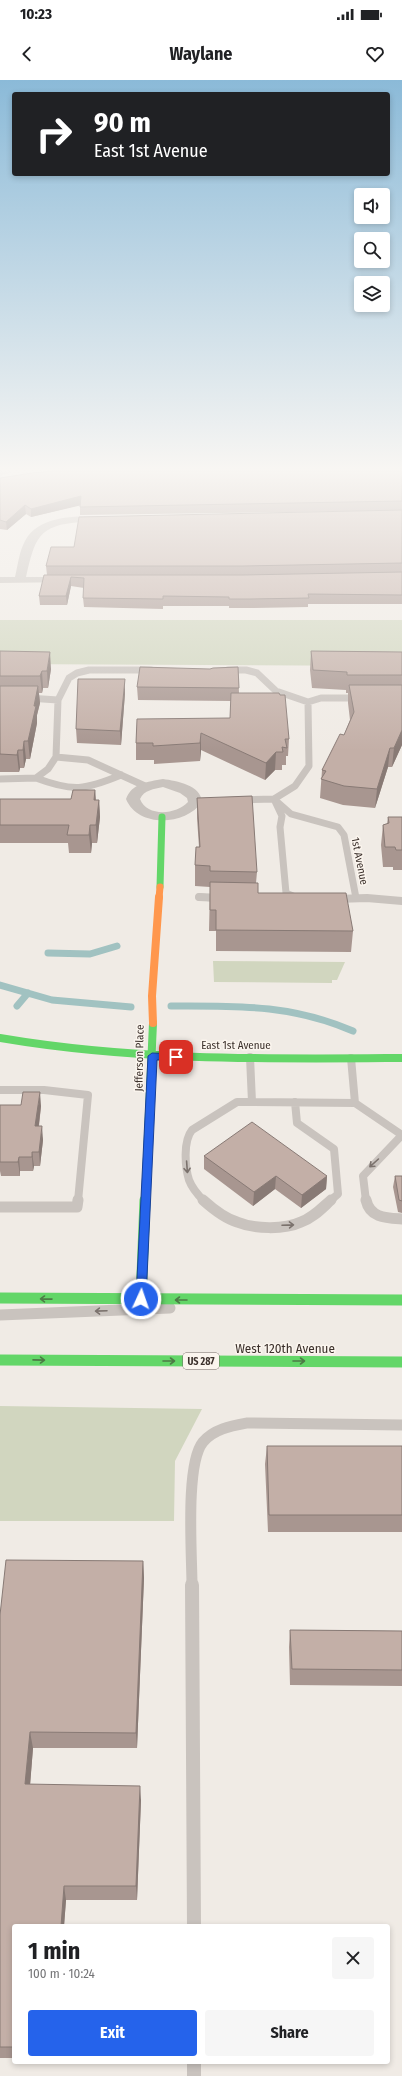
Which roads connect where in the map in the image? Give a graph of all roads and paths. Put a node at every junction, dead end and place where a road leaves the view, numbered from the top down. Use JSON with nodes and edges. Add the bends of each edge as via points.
{"nodes":[{"id":1,"x":24,"y":564,"type":"edge"},
{"id":2,"x":0,"y":580,"type":"edge"},
{"id":3,"x":20,"y":580,"type":"junction"},
{"id":4,"x":76,"y":580,"type":"edge"},
{"id":5,"x":160,"y":670,"type":"edge"},
{"id":6,"x":222,"y":670,"type":"edge"},
{"id":7,"x":23,"y":698,"type":"edge"},
{"id":8,"x":371,"y":698,"type":"edge"},
{"id":9,"x":58,"y":700,"type":"junction"},
{"id":10,"x":308,"y":702,"type":"junction"},
{"id":11,"x":56,"y":757,"type":"junction"},
{"id":12,"x":121,"y":775,"type":"junction"},
{"id":13,"x":36,"y":778,"type":"junction"},
{"id":14,"x":0,"y":779,"type":"edge"},
{"id":15,"x":145,"y":786,"type":"junction"},
{"id":16,"x":274,"y":799,"type":"junction"},
{"id":17,"x":231,"y":800,"type":"edge"},
{"id":18,"x":162,"y":817,"type":"junction"},
{"id":19,"x":199,"y":897,"type":"dead end"},
{"id":20,"x":230,"y":898,"type":"edge"},
{"id":21,"x":356,"y":898,"type":"junction"},
{"id":22,"x":277,"y":899,"type":"edge"},
{"id":23,"x":324,"y":899,"type":"edge"},
{"id":24,"x":402,"y":901,"type":"edge"},
{"id":25,"x":0,"y":1038,"type":"edge"},
{"id":26,"x":152,"y":1056,"type":"junction"},
{"id":27,"x":250,"y":1058,"type":"junction"},
{"id":28,"x":351,"y":1058,"type":"junction"},
{"id":29,"x":402,"y":1058,"type":"edge"},
{"id":30,"x":0,"y":1090,"type":"edge"},
{"id":31,"x":252,"y":1102,"type":"junction"},
{"id":32,"x":295,"y":1102,"type":"junction"},
{"id":33,"x":356,"y":1103,"type":"junction"},
{"id":34,"x":402,"y":1135,"type":"edge"},
{"id":35,"x":0,"y":1207,"type":"edge"},
{"id":36,"x":402,"y":1219,"type":"edge"},
{"id":37,"x":0,"y":1298,"type":"edge"},
{"id":38,"x":141,"y":1299,"type":"junction"},
{"id":39,"x":378,"y":1300,"type":"junction"},
{"id":40,"x":402,"y":1300,"type":"edge"},
{"id":41,"x":0,"y":1315,"type":"edge"},
{"id":42,"x":0,"y":1360,"type":"edge"},
{"id":43,"x":402,"y":1362,"type":"edge"},
{"id":44,"x":402,"y":1425,"type":"edge"},
{"id":45,"x":194,"y":1924,"type":"edge"},
{"id":46,"x":194,"y":2064,"type":"edge"},
{"id":47,"x":194,"y":2076,"type":"edge"}],
"edges":[{"from":1,"to":3,"type":"street"},
{"from":2,"to":3,"type":"street"},
{"from":3,"to":4,"type":"street"},
{"from":5,"to":9,"type":"lane","via":[[89,670],[77,673],[65,683]]},
{"from":6,"to":10,"type":"lane","via":[[246,670],[257,673],[276,691]]},
{"from":7,"to":9,"type":"lane"},
{"from":8,"to":10,"type":"lane","via":[[321,698]]},
{"from":9,"to":11,"type":"lane"},
{"from":10,"to":16,"type":"lane","via":[[309,766],[305,775],[285,794]]},
{"from":11,"to":12,"type":"lane","via":[[88,760]]},
{"from":11,"to":13,"type":"lane","via":[[48,769]]},
{"from":12,"to":13,"type":"lane","via":[[92,788],[77,789],[60,788]]},
{"from":12,"to":15,"type":"lane"},
{"from":13,"to":14,"type":"lane"},
{"from":15,"to":18,"type":"street","via":[[133,795],[134,806],[147,814]]},
{"from":15,"to":18,"type":"street","via":[[163,783],[182,786],[198,800],[186,811]]},
{"from":16,"to":17,"type":"lane"},
{"from":16,"to":21,"type":"lane","name":"1st Avenue","via":[[291,814],[338,827],[344,835]]},
{"from":16,"to":22,"type":"lane","via":[[282,810],[283,817],[280,827],[286,893],[301,900]]},
{"from":18,"to":26,"type":"street","name":"Jefferson Place","via":[[162,869],[152,996]]},
{"from":19,"to":20,"type":"lane"},
{"from":21,"to":23,"type":"lane"},
{"from":21,"to":24,"type":"lane"},
{"from":25,"to":26,"type":"street","name":"East 1st Avenue","via":[[63,1050]]},
{"from":26,"to":27,"type":"street","name":"East 1st Avenue"},
{"from":26,"to":38,"type":"street","name":"Jefferson Place"},
{"from":27,"to":28,"type":"street","name":"East 1st Avenue"},
{"from":27,"to":31,"type":"lane"},
{"from":28,"to":29,"type":"street","name":"East 1st Avenue"},
{"from":28,"to":33,"type":"lane"},
{"from":30,"to":35,"type":"lane","via":[[44,1090],[88,1095],[77,1207]]},
{"from":31,"to":32,"type":"lane"},
{"from":31,"to":32,"type":"lane","one_way":true,"via":[[237,1102],[192,1130],[188,1135],[187,1168],[190,1182],[197,1194],[215,1209],[237,1222],[257,1226],[295,1225],[303,1222],[338,1194],[334,1149],[297,1123]]},
{"from":32,"to":33,"type":"lane"},
{"from":33,"to":34,"type":"lane"},
{"from":34,"to":36,"type":"lane","one_way":true,"via":[[363,1176],[366,1203],[371,1213],[382,1218]]},
{"from":38,"to":37,"type":"street","one_way":true},
{"from":39,"to":38,"type":"street","one_way":true},
{"from":39,"to":40,"type":"street"},
{"from":39,"to":41,"type":"lane","one_way":true},
{"from":42,"to":43,"type":"street","name":"West 120th Avenue","number":"US 287","one_way":true},
{"from":44,"to":45,"type":"lane","via":[[247,1423],[226,1426],[212,1433],[194,1458]]},
{"from":46,"to":47,"type":"lane"}]}
